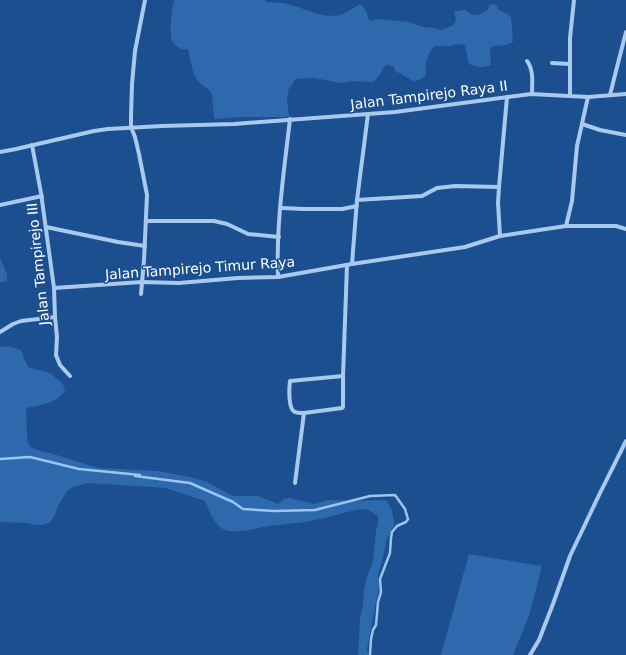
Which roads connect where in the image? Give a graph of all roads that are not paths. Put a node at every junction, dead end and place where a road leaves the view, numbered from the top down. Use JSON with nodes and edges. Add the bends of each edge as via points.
{"nodes":[{"id":1,"x":145,"y":0,"type":"edge"},
{"id":2,"x":574,"y":0,"type":"edge"},
{"id":3,"x":626,"y":32,"type":"edge"},
{"id":4,"x":527,"y":61,"type":"dead end"},
{"id":5,"x":552,"y":63,"type":"dead end"},
{"id":6,"x":570,"y":64,"type":"junction"},
{"id":7,"x":532,"y":94,"type":"junction"},
{"id":8,"x":626,"y":94,"type":"edge"},
{"id":9,"x":610,"y":95,"type":"junction"},
{"id":10,"x":570,"y":96,"type":"junction"},
{"id":11,"x":507,"y":97,"type":"junction"},
{"id":12,"x":588,"y":97,"type":"junction"},
{"id":13,"x":368,"y":114,"type":"junction"},
{"id":14,"x":290,"y":119,"type":"junction"},
{"id":15,"x":582,"y":124,"type":"junction"},
{"id":16,"x":131,"y":127,"type":"junction"},
{"id":17,"x":626,"y":135,"type":"edge"},
{"id":18,"x":32,"y":145,"type":"junction"},
{"id":19,"x":0,"y":152,"type":"edge"},
{"id":20,"x":499,"y":187,"type":"junction"},
{"id":21,"x":42,"y":196,"type":"junction"},
{"id":22,"x":358,"y":200,"type":"junction"},
{"id":23,"x":0,"y":205,"type":"edge"},
{"id":24,"x":357,"y":206,"type":"junction"},
{"id":25,"x":281,"y":208,"type":"junction"},
{"id":26,"x":146,"y":221,"type":"junction"},
{"id":27,"x":566,"y":226,"type":"junction"},
{"id":28,"x":46,"y":227,"type":"junction"},
{"id":29,"x":626,"y":229,"type":"edge"},
{"id":30,"x":500,"y":236,"type":"junction"},
{"id":31,"x":279,"y":237,"type":"junction"},
{"id":32,"x":145,"y":246,"type":"junction"},
{"id":33,"x":350,"y":265,"type":"junction"},
{"id":34,"x":278,"y":277,"type":"junction"},
{"id":35,"x":142,"y":282,"type":"junction"},
{"id":36,"x":54,"y":288,"type":"junction"},
{"id":37,"x":140,"y":294,"type":"dead end"},
{"id":38,"x":55,"y":317,"type":"junction"},
{"id":39,"x":0,"y":332,"type":"edge"},
{"id":40,"x":70,"y":376,"type":"dead end"},
{"id":41,"x":343,"y":376,"type":"junction"},
{"id":42,"x":304,"y":413,"type":"junction"},
{"id":43,"x":626,"y":441,"type":"edge"},
{"id":44,"x":295,"y":483,"type":"dead end"},
{"id":45,"x":530,"y":655,"type":"edge"}],
"edges":[{"from":1,"to":16,"type":"street","via":[[135,51]]},
{"from":2,"to":6,"type":"street"},
{"from":3,"to":9,"type":"street"},
{"from":4,"to":7,"type":"street","via":[[531,69]]},
{"from":5,"to":6,"type":"street"},
{"from":6,"to":10,"type":"street"},
{"from":7,"to":10,"type":"street","name":"Jalan Tampirejo Raya II"},
{"from":7,"to":11,"type":"street","name":"Jalan Tampirejo Raya II"},
{"from":8,"to":9,"type":"street","name":"Jalan Tampirejo Raya II"},
{"from":9,"to":12,"type":"street","name":"Jalan Tampirejo Raya II"},
{"from":10,"to":12,"type":"street","name":"Jalan Tampirejo Raya II"},
{"from":11,"to":13,"type":"street","name":"Jalan Tampirejo Raya II"},
{"from":11,"to":20,"type":"street"},
{"from":12,"to":15,"type":"street"},
{"from":13,"to":14,"type":"street","name":"Jalan Tampirejo Raya II"},
{"from":13,"to":22,"type":"street"},
{"from":14,"to":16,"type":"street","name":"Jalan Tampirejo Raya II","via":[[234,124]]},
{"from":14,"to":25,"type":"street"},
{"from":15,"to":17,"type":"street"},
{"from":15,"to":27,"type":"street","via":[[577,146],[572,201]]},
{"from":16,"to":18,"type":"street","name":"Jalan Tampirejo Raya II","via":[[94,131]]},
{"from":16,"to":26,"type":"street","via":[[144,175],[147,195]]},
{"from":18,"to":19,"type":"street","name":"Jalan Tampirejo Raya II"},
{"from":18,"to":21,"type":"street","name":"Jalan Tampirejo III"},
{"from":20,"to":22,"type":"street","via":[[455,186],[437,188],[422,196]]},
{"from":20,"to":30,"type":"street"},
{"from":21,"to":23,"type":"street"},
{"from":21,"to":28,"type":"street","name":"Jalan Tampirejo III"},
{"from":22,"to":24,"type":"street"},
{"from":24,"to":25,"type":"street","via":[[342,209]]},
{"from":24,"to":33,"type":"street"},
{"from":25,"to":31,"type":"street"},
{"from":26,"to":31,"type":"street","via":[[214,221],[248,234]]},
{"from":26,"to":32,"type":"street"},
{"from":27,"to":29,"type":"street","name":"Jalan Tampirejo Timur Raya","via":[[616,226]]},
{"from":27,"to":30,"type":"street","name":"Jalan Tampirejo Timur Raya"},
{"from":28,"to":32,"type":"street"},
{"from":28,"to":36,"type":"street","name":"Jalan Tampirejo III"},
{"from":30,"to":33,"type":"street","name":"Jalan Tampirejo Timur Raya","via":[[465,247]]},
{"from":31,"to":34,"type":"street"},
{"from":32,"to":35,"type":"street"},
{"from":33,"to":34,"type":"street","name":"Jalan Tampirejo Timur Raya"},
{"from":33,"to":41,"type":"street"},
{"from":34,"to":35,"type":"street","name":"Jalan Tampirejo Timur Raya","via":[[179,283]]},
{"from":35,"to":36,"type":"street","name":"Jalan Tampirejo Timur Raya"},
{"from":35,"to":37,"type":"street"},
{"from":36,"to":38,"type":"street","name":"Jalan Tampirejo III"},
{"from":38,"to":39,"type":"street","via":[[21,321]]},
{"from":38,"to":40,"type":"street","name":"Jalan Tampirejo III","via":[[56,355],[60,365]]},
{"from":41,"to":42,"type":"street","via":[[343,407]]},
{"from":41,"to":42,"type":"street","via":[[290,381],[292,410]]},
{"from":42,"to":44,"type":"street"},
{"from":43,"to":45,"type":"street","via":[[570,556],[539,640]]}]}
